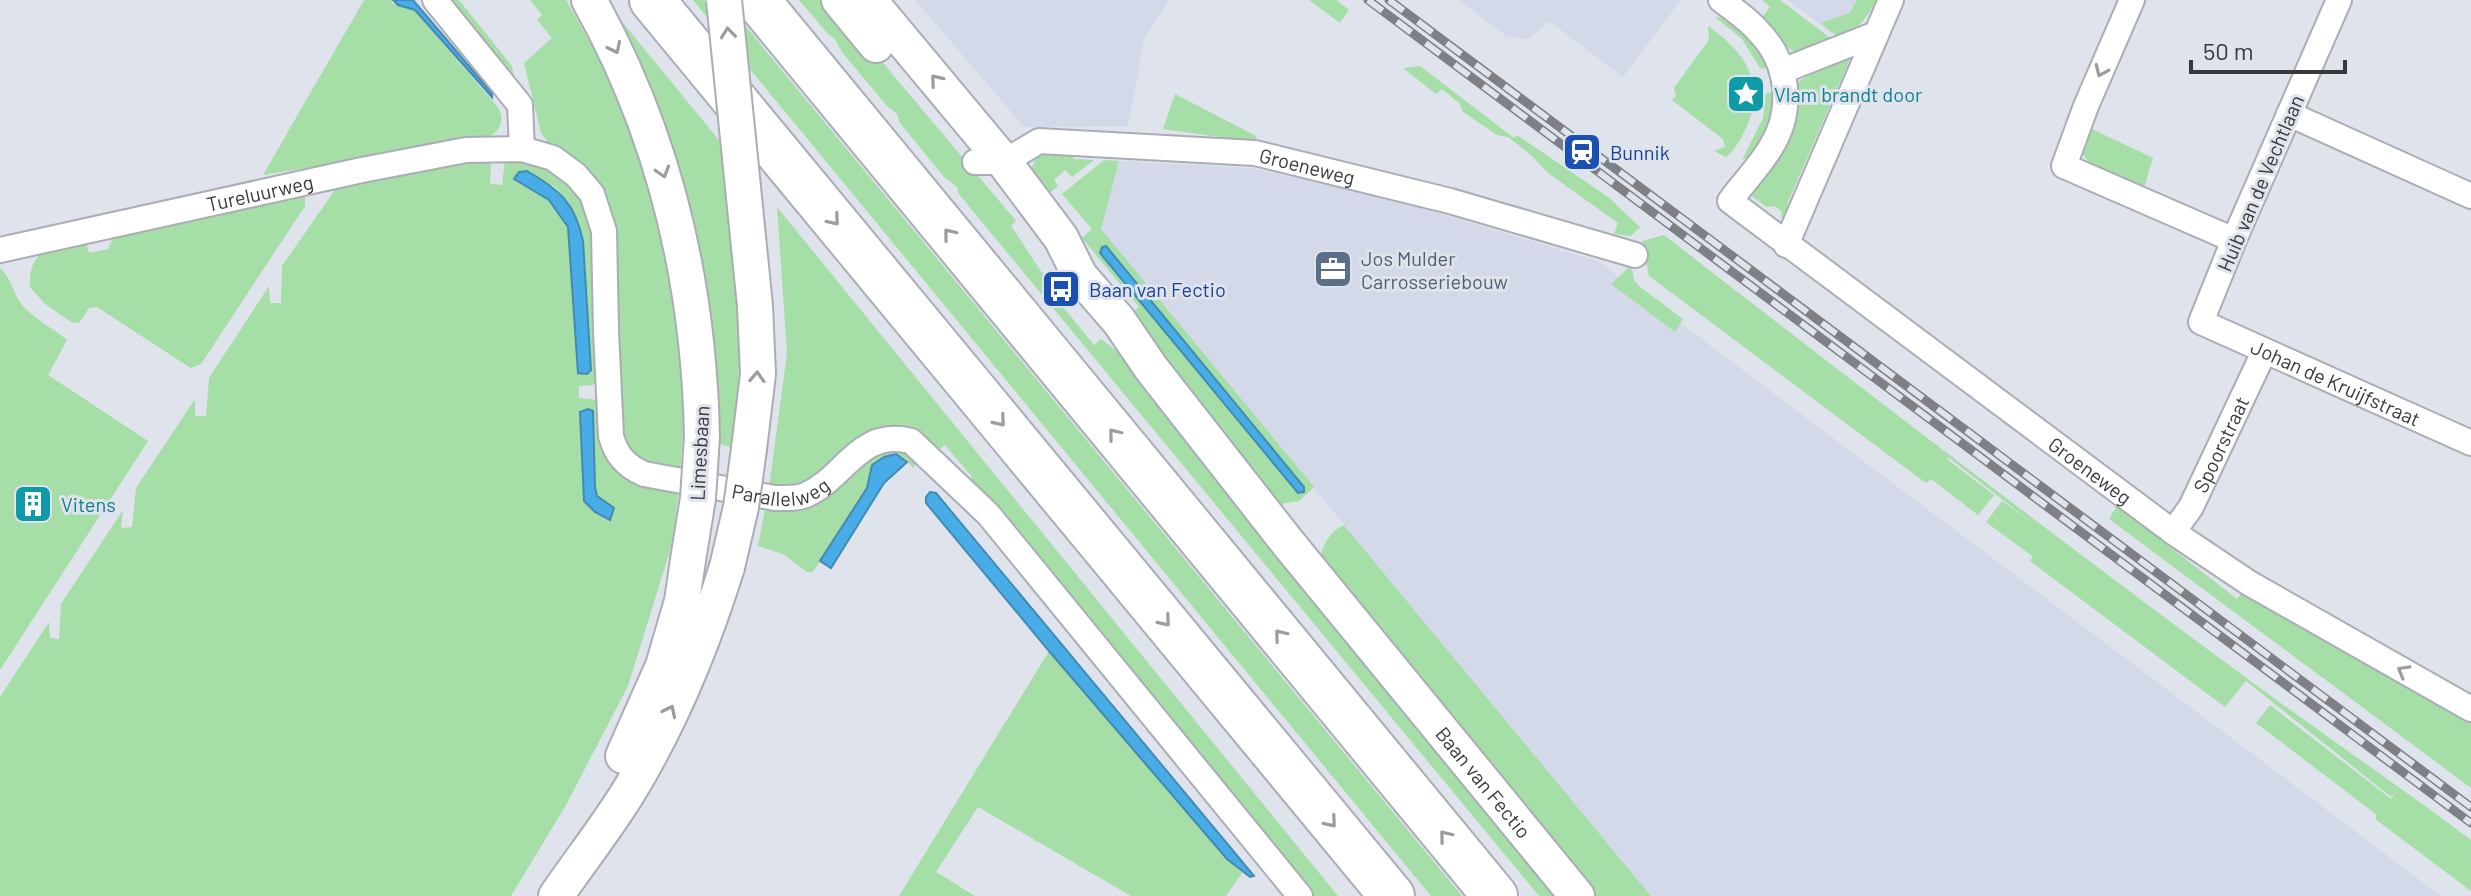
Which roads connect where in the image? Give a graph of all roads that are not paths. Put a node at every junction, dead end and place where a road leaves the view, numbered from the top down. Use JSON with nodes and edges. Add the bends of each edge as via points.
{"nodes":[{"id":1,"x":435,"y":0,"type":"edge"},
{"id":2,"x":589,"y":0,"type":"edge"},
{"id":3,"x":652,"y":0,"type":"edge"},
{"id":4,"x":724,"y":0,"type":"edge"},
{"id":5,"x":757,"y":0,"type":"edge"},
{"id":6,"x":839,"y":0,"type":"edge"},
{"id":7,"x":869,"y":0,"type":"edge"},
{"id":8,"x":1721,"y":0,"type":"edge"},
{"id":9,"x":1891,"y":0,"type":"edge"},
{"id":10,"x":2132,"y":0,"type":"edge"},
{"id":11,"x":2339,"y":0,"type":"edge"},
{"id":12,"x":1876,"y":34,"type":"junction"},
{"id":13,"x":1782,"y":71,"type":"junction"},
{"id":14,"x":2289,"y":114,"type":"junction"},
{"id":15,"x":522,"y":149,"type":"junction"},
{"id":16,"x":990,"y":162,"type":"junction"},
{"id":17,"x":2471,"y":196,"type":"edge"},
{"id":18,"x":2234,"y":240,"type":"junction"},
{"id":19,"x":1786,"y":245,"type":"junction"},
{"id":20,"x":0,"y":250,"type":"edge"},
{"id":21,"x":1635,"y":255,"type":"dead end"},
{"id":22,"x":2201,"y":322,"type":"joint"},
{"id":23,"x":2264,"y":352,"type":"junction"},
{"id":24,"x":2471,"y":443,"type":"edge"},
{"id":25,"x":2173,"y":532,"type":"junction"},
{"id":26,"x":2471,"y":709,"type":"edge"},
{"id":27,"x":554,"y":896,"type":"edge"},
{"id":28,"x":1300,"y":896,"type":"edge"},
{"id":29,"x":1392,"y":896,"type":"edge"},
{"id":30,"x":1495,"y":896,"type":"edge"},
{"id":31,"x":1577,"y":896,"type":"edge"}],
"edges":[{"from":1,"to":15,"type":"street","via":[[520,105]]},
{"from":2,"to":27,"type":"main road","name":"Limesbaan","one_way":true,"bridge":true,"via":[[638,98],[671,199],[698,344],[702,437],[682,601],[663,666]]},
{"from":3,"to":29,"type":"highway","one_way":true},
{"from":27,"to":4,"type":"main road","name":"Limesbaan","one_way":true,"bridge":true,"via":[[630,790],[681,689],[727,567],[741,507],[758,374]]},
{"from":30,"to":5,"type":"highway","one_way":true},
{"from":6,"to":16,"type":"main road","name":"Baan van Fectio"},
{"from":16,"to":7,"type":"main road","name":"Baan van Fectio","one_way":true},
{"from":8,"to":13,"type":"street","via":[[1761,33]]},
{"from":9,"to":12,"type":"street"},
{"from":10,"to":18,"type":"street","one_way":true,"via":[[2064,166]]},
{"from":11,"to":14,"type":"street","name":"Huib van de Vechtlaan"},
{"from":12,"to":13,"type":"street"},
{"from":12,"to":19,"type":"street"},
{"from":13,"to":19,"type":"street","name":"Groeneweg","via":[[1787,94],[1778,134],[1730,201]]},
{"from":14,"to":17,"type":"street"},
{"from":14,"to":18,"type":"street","name":"Huib van de Vechtlaan"},
{"from":15,"to":20,"type":"street","name":"Tureluurweg","via":[[466,150],[362,170]]},
{"from":15,"to":28,"type":"street","name":"Parallelweg","via":[[553,158],[592,194],[604,231],[611,436],[630,468],[795,498],[815,490],[879,440],[911,441],[988,514]]},
{"from":16,"to":21,"type":"street","name":"Groeneweg","via":[[1039,141],[1228,149],[1450,201]]},
{"from":16,"to":31,"type":"main road","name":"Baan van Fectio","via":[[1061,238],[1080,276],[1288,543]]},
{"from":18,"to":22,"type":"street","name":"Huib van de Vechtlaan"},
{"from":19,"to":25,"type":"street","name":"Groeneweg"},
{"from":22,"to":23,"type":"street","name":"Johan de Kruijfstraat"},
{"from":23,"to":24,"type":"street","name":"Johan de Kruijfstraat"},
{"from":23,"to":25,"type":"street","name":"Spoorstraat","via":[[2191,507]]},
{"from":26,"to":25,"type":"street","name":"Groeneweg","one_way":true,"via":[[2249,583]]}]}
